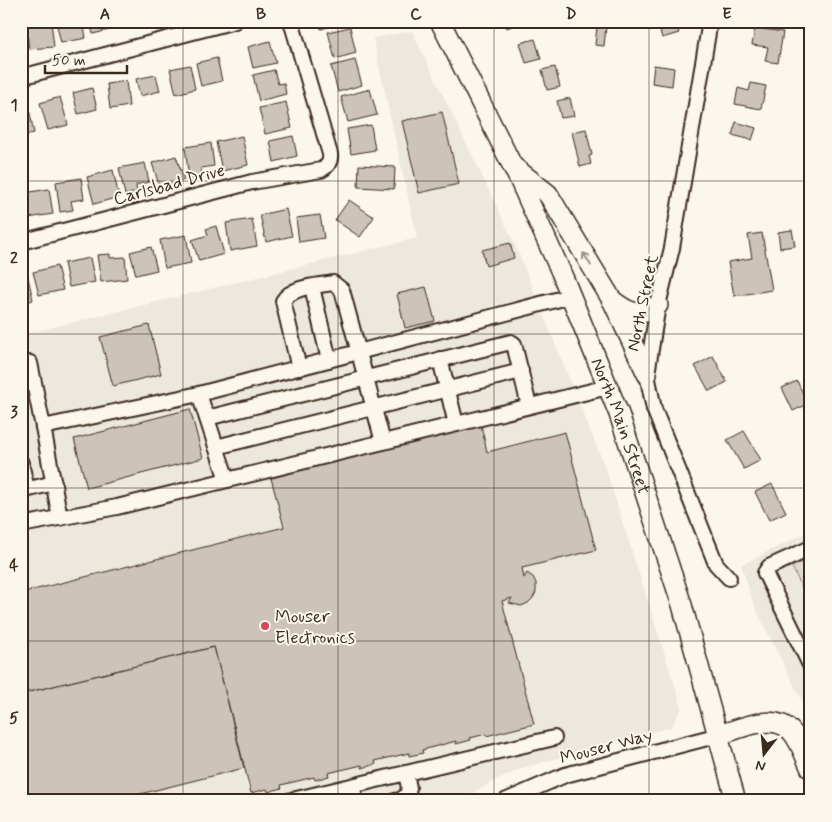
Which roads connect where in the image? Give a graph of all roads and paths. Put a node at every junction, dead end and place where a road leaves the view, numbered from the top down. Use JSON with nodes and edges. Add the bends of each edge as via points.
{"nodes":[{"id":1,"x":234,"y":21,"type":"edge"},
{"id":2,"x":291,"y":21,"type":"edge"},
{"id":3,"x":440,"y":21,"type":"edge"},
{"id":4,"x":710,"y":21,"type":"edge"},
{"id":5,"x":21,"y":77,"type":"edge"},
{"id":6,"x":512,"y":166,"type":"junction"},
{"id":7,"x":21,"y":242,"type":"edge"},
{"id":8,"x":312,"y":287,"type":"junction"},
{"id":9,"x":570,"y":296,"type":"junction"},
{"id":10,"x":612,"y":300,"type":"junction"},
{"id":11,"x":658,"y":305,"type":"junction"},
{"id":12,"x":358,"y":352,"type":"junction"},
{"id":13,"x":440,"y":359,"type":"junction"},
{"id":14,"x":329,"y":360,"type":"junction"},
{"id":15,"x":21,"y":365,"type":"edge"},
{"id":16,"x":299,"y":368,"type":"junction"},
{"id":17,"x":521,"y":371,"type":"junction"},
{"id":18,"x":647,"y":374,"type":"junction"},
{"id":19,"x":365,"y":378,"type":"junction"},
{"id":20,"x":608,"y":387,"type":"junction"},
{"id":21,"x":448,"y":389,"type":"junction"},
{"id":22,"x":199,"y":394,"type":"junction"},
{"id":23,"x":529,"y":406,"type":"junction"},
{"id":24,"x":373,"y":408,"type":"junction"},
{"id":25,"x":207,"y":418,"type":"junction"},
{"id":26,"x":456,"y":424,"type":"junction"},
{"id":27,"x":43,"y":427,"type":"junction"},
{"id":28,"x":383,"y":442,"type":"junction"},
{"id":29,"x":216,"y":446,"type":"junction"},
{"id":30,"x":21,"y":462,"type":"edge"},
{"id":31,"x":226,"y":480,"type":"junction"},
{"id":32,"x":54,"y":483,"type":"junction"},
{"id":33,"x":24,"y":490,"type":"edge"},
{"id":34,"x":60,"y":518,"type":"junction"},
{"id":35,"x":21,"y":524,"type":"edge"},
{"id":36,"x":811,"y":548,"type":"edge"},
{"id":37,"x":730,"y":578,"type":"dead end"},
{"id":38,"x":811,"y":667,"type":"edge"},
{"id":39,"x":719,"y":735,"type":"junction"},
{"id":40,"x":554,"y":738,"type":"dead end"},
{"id":41,"x":811,"y":769,"type":"edge"},
{"id":42,"x":406,"y":773,"type":"junction"},
{"id":43,"x":352,"y":786,"type":"junction"},
{"id":44,"x":288,"y":801,"type":"edge"},
{"id":45,"x":356,"y":801,"type":"edge"},
{"id":46,"x":396,"y":801,"type":"edge"},
{"id":47,"x":505,"y":801,"type":"edge"},
{"id":48,"x":736,"y":801,"type":"edge"}],
"edges":[{"from":1,"to":5,"type":"street"},
{"from":2,"to":7,"type":"street","name":"Carlsbad Drive","via":[[330,154],[326,167],[252,182]]},
{"from":3,"to":6,"type":"main road","name":"North Main Street"},
{"from":4,"to":11,"type":"street","name":"North Street","via":[[672,248]]},
{"from":6,"to":9,"type":"main road","name":"North Main Street"},
{"from":10,"to":6,"type":"main road","one_way":true,"via":[[548,194]]},
{"from":8,"to":12,"type":"street","via":[[333,283],[342,290]]},
{"from":8,"to":14,"type":"street"},
{"from":8,"to":16,"type":"street","via":[[291,293],[283,301]]},
{"from":9,"to":12,"type":"street"},
{"from":9,"to":20,"type":"main road","name":"North Main Street"},
{"from":10,"to":11,"type":"main road","via":[[635,313],[645,313]]},
{"from":10,"to":18,"type":"main road"},
{"from":11,"to":18,"type":"street","name":"North Street"},
{"from":12,"to":14,"type":"street"},
{"from":12,"to":19,"type":"street"},
{"from":13,"to":17,"type":"street","via":[[511,342]]},
{"from":13,"to":19,"type":"street"},
{"from":13,"to":21,"type":"street"},
{"from":14,"to":16,"type":"street"},
{"from":15,"to":27,"type":"street","via":[[30,363]]},
{"from":16,"to":22,"type":"street"},
{"from":17,"to":21,"type":"street"},
{"from":17,"to":23,"type":"street"},
{"from":18,"to":37,"type":"street","name":"North Street","via":[[654,409],[716,564]]},
{"from":19,"to":24,"type":"street"},
{"from":19,"to":25,"type":"street"},
{"from":20,"to":23,"type":"street"},
{"from":20,"to":39,"type":"main road","name":"North Main Street","via":[[682,604]]},
{"from":21,"to":24,"type":"street"},
{"from":21,"to":26,"type":"street"},
{"from":22,"to":25,"type":"street"},
{"from":22,"to":27,"type":"street"},
{"from":23,"to":26,"type":"street"},
{"from":24,"to":28,"type":"street"},
{"from":24,"to":29,"type":"street"},
{"from":25,"to":29,"type":"street"},
{"from":26,"to":28,"type":"street"},
{"from":27,"to":32,"type":"street"},
{"from":28,"to":31,"type":"street"},
{"from":29,"to":31,"type":"street"},
{"from":30,"to":33,"type":"street"},
{"from":31,"to":34,"type":"street","via":[[117,508]]},
{"from":32,"to":33,"type":"street"},
{"from":32,"to":34,"type":"street"},
{"from":34,"to":35,"type":"street"},
{"from":36,"to":38,"type":"street","via":[[769,567],[765,573]]},
{"from":39,"to":41,"type":"main road","via":[[755,724],[770,722],[785,726],[795,737]]},
{"from":39,"to":47,"type":"street","name":"Mouser Way","via":[[566,775]]},
{"from":39,"to":48,"type":"main road","name":"North Main Street"},
{"from":40,"to":42,"type":"street"},
{"from":42,"to":43,"type":"street"},
{"from":42,"to":46,"type":"street","via":[[407,795]]},
{"from":43,"to":44,"type":"street"},
{"from":43,"to":45,"type":"street"}]}
